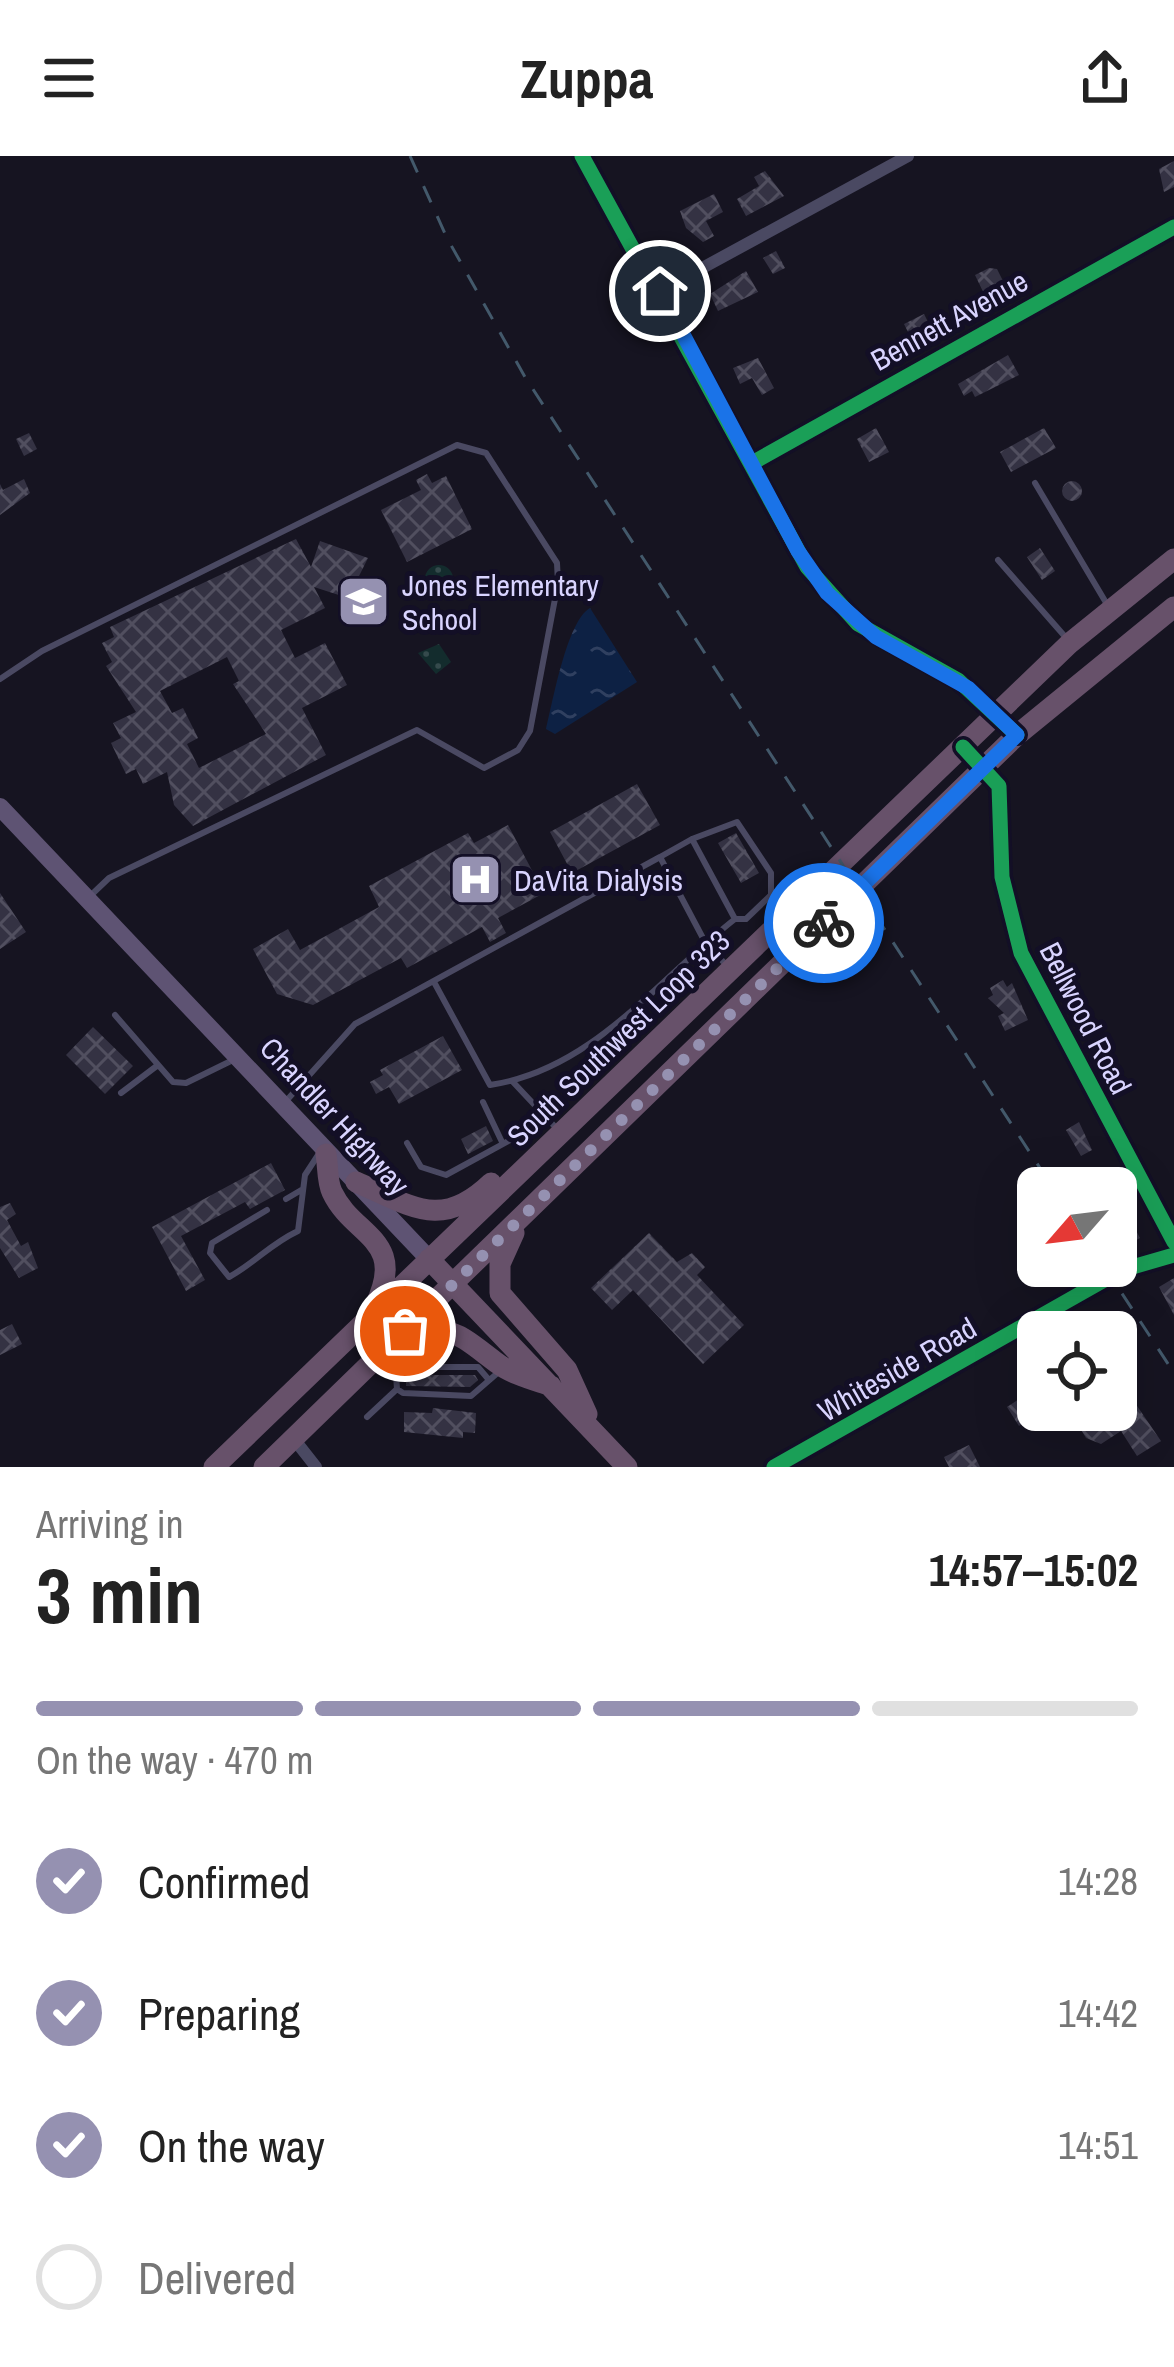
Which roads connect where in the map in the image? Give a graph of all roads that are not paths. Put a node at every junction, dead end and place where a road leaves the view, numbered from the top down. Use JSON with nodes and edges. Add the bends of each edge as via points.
{"nodes":[{"id":1,"x":582,"y":156,"type":"edge"},
{"id":2,"x":908,"y":156,"type":"edge"},
{"id":3,"x":1174,"y":226,"type":"edge"},
{"id":4,"x":660,"y":291,"type":"junction"},
{"id":5,"x":752,"y":463,"type":"junction"},
{"id":6,"x":1035,"y":483,"type":"dead end"},
{"id":7,"x":1174,"y":559,"type":"edge"},
{"id":8,"x":998,"y":560,"type":"dead end"},
{"id":9,"x":1174,"y":608,"type":"edge"},
{"id":10,"x":1110,"y":609,"type":"junction"},
{"id":11,"x":1070,"y":643,"type":"junction"},
{"id":12,"x":0,"y":679,"type":"edge"},
{"id":13,"x":996,"y":714,"type":"junction"},
{"id":14,"x":1017,"y":735,"type":"junction"},
{"id":15,"x":963,"y":746,"type":"junction"},
{"id":16,"x":984,"y":767,"type":"junction"},
{"id":17,"x":0,"y":807,"type":"edge"},
{"id":18,"x":692,"y":839,"type":"junction"},
{"id":19,"x":660,"y":857,"type":"junction"},
{"id":20,"x":87,"y":898,"type":"junction"},
{"id":21,"x":735,"y":919,"type":"junction"},
{"id":22,"x":705,"y":942,"type":"junction"},
{"id":23,"x":731,"y":971,"type":"junction"},
{"id":24,"x":434,"y":982,"type":"junction"},
{"id":25,"x":116,"y":1015,"type":"dead end"},
{"id":26,"x":238,"y":1057,"type":"junction"},
{"id":27,"x":158,"y":1065,"type":"junction"},
{"id":28,"x":513,"y":1082,"type":"junction"},
{"id":29,"x":121,"y":1093,"type":"dead end"},
{"id":30,"x":483,"y":1102,"type":"dead end"},
{"id":31,"x":283,"y":1105,"type":"junction"},
{"id":32,"x":540,"y":1111,"type":"junction"},
{"id":33,"x":555,"y":1138,"type":"junction"},
{"id":34,"x":407,"y":1143,"type":"dead end"},
{"id":35,"x":500,"y":1146,"type":"junction"},
{"id":36,"x":324,"y":1151,"type":"junction"},
{"id":37,"x":356,"y":1182,"type":"junction"},
{"id":38,"x":304,"y":1188,"type":"junction"},
{"id":39,"x":286,"y":1199,"type":"dead end"},
{"id":40,"x":267,"y":1210,"type":"dead end"},
{"id":41,"x":520,"y":1220,"type":"junction"},
{"id":42,"x":1174,"y":1242,"type":"edge"},
{"id":43,"x":1174,"y":1255,"type":"edge"},
{"id":44,"x":429,"y":1259,"type":"junction"},
{"id":45,"x":453,"y":1283,"type":"junction"},
{"id":46,"x":368,"y":1318,"type":"junction"},
{"id":47,"x":390,"y":1371,"type":"junction"},
{"id":48,"x":496,"y":1374,"type":"junction"},
{"id":49,"x":550,"y":1386,"type":"junction"},
{"id":50,"x":397,"y":1389,"type":"junction"},
{"id":51,"x":367,"y":1418,"type":"dead end"},
{"id":52,"x":594,"y":1432,"type":"junction"},
{"id":53,"x":297,"y":1436,"type":"junction"},
{"id":54,"x":214,"y":1467,"type":"edge"},
{"id":55,"x":264,"y":1467,"type":"edge"},
{"id":56,"x":316,"y":1467,"type":"edge"},
{"id":57,"x":627,"y":1467,"type":"edge"},
{"id":58,"x":774,"y":1467,"type":"edge"}],
"edges":[{"from":1,"to":4,"type":"street"},
{"from":2,"to":4,"type":"street"},
{"from":3,"to":5,"type":"street","name":"Bennett Avenue"},
{"from":4,"to":5,"type":"street"},
{"from":5,"to":13,"type":"street","via":[[836,604],[876,637],[958,680]]},
{"from":6,"to":10,"type":"lane"},
{"from":7,"to":10,"type":"highway","name":"South Southwest Loop 323"},
{"from":8,"to":11,"type":"lane"},
{"from":9,"to":14,"type":"highway","name":"South Southwest Loop 323"},
{"from":10,"to":11,"type":"highway","name":"South Southwest Loop 323"},
{"from":11,"to":13,"type":"highway","name":"South Southwest Loop 323"},
{"from":12,"to":20,"type":"lane","via":[[458,445],[486,453],[557,563],[530,731],[518,750],[484,768],[417,730],[109,878]]},
{"from":13,"to":14,"type":"street"},
{"from":13,"to":15,"type":"highway","name":"South Southwest Loop 323"},
{"from":14,"to":16,"type":"highway","name":"South Southwest Loop 323"},
{"from":15,"to":16,"type":"street","name":"Bellwood Road"},
{"from":15,"to":23,"type":"highway","name":"South Southwest Loop 323"},
{"from":16,"to":41,"type":"highway","name":"South Southwest Loop 323"},
{"from":16,"to":42,"type":"street","name":"Bellwood Road","via":[[1000,795],[1002,877],[1021,953]]},
{"from":17,"to":20,"type":"main road","name":"Chandler Highway"},
{"from":18,"to":19,"type":"lane"},
{"from":18,"to":21,"type":"lane"},
{"from":18,"to":21,"type":"lane","via":[[740,824],[771,873],[771,895],[746,919]]},
{"from":19,"to":22,"type":"lane"},
{"from":19,"to":24,"type":"lane"},
{"from":20,"to":26,"type":"main road","name":"Chandler Highway"},
{"from":21,"to":22,"type":"lane"},
{"from":22,"to":23,"type":"lane"},
{"from":22,"to":28,"type":"lane","via":[[621,1024]]},
{"from":23,"to":33,"type":"highway","name":"South Southwest Loop 323"},
{"from":24,"to":28,"type":"lane","via":[[490,1085]]},
{"from":24,"to":31,"type":"lane","via":[[355,1024]]},
{"from":25,"to":27,"type":"lane"},
{"from":26,"to":27,"type":"lane","via":[[186,1083],[173,1082]]},
{"from":26,"to":31,"type":"main road","name":"Chandler Highway"},
{"from":27,"to":29,"type":"lane"},
{"from":28,"to":32,"type":"lane"},
{"from":30,"to":35,"type":"lane"},
{"from":31,"to":36,"type":"main road","name":"Chandler Highway"},
{"from":32,"to":33,"type":"lane"},
{"from":32,"to":35,"type":"lane"},
{"from":33,"to":37,"type":"highway","via":[[521,1154],[455,1211],[418,1208]]},
{"from":33,"to":44,"type":"highway","name":"South Southwest Loop 323"},
{"from":34,"to":35,"type":"lane","via":[[421,1167],[442,1175]]},
{"from":36,"to":37,"type":"main road","name":"Chandler Highway"},
{"from":36,"to":38,"type":"lane"},
{"from":36,"to":46,"type":"highway","via":[[332,1192],[382,1250],[384,1282]]},
{"from":37,"to":44,"type":"main road","name":"Chandler Highway"},
{"from":38,"to":39,"type":"lane"},
{"from":38,"to":40,"type":"lane","via":[[298,1231],[265,1246],[252,1265],[221,1272],[212,1243]]},
{"from":41,"to":45,"type":"highway","name":"South Southwest Loop 323"},
{"from":41,"to":52,"type":"highway","via":[[500,1264],[500,1293],[567,1370]]},
{"from":43,"to":58,"type":"street","name":"Whiteside Road","via":[[1122,1270]]},
{"from":44,"to":45,"type":"highway","name":"Chandler Highway"},
{"from":44,"to":46,"type":"highway","name":"South Southwest Loop 323"},
{"from":45,"to":49,"type":"highway","name":"Chandler Highway"},
{"from":45,"to":53,"type":"highway","name":"South Southwest Loop 323"},
{"from":46,"to":54,"type":"highway","name":"South Southwest Loop 323"},
{"from":47,"to":48,"type":"lane","via":[[478,1367]]},
{"from":47,"to":48,"type":"highway","via":[[417,1338],[441,1332],[471,1339]]},
{"from":47,"to":50,"type":"lane"},
{"from":47,"to":53,"type":"highway"},
{"from":48,"to":49,"type":"highway"},
{"from":48,"to":50,"type":"lane","via":[[471,1396]]},
{"from":49,"to":52,"type":"highway","name":"Chandler Highway"},
{"from":50,"to":51,"type":"lane"},
{"from":52,"to":57,"type":"highway","name":"Chandler Highway"},
{"from":53,"to":55,"type":"highway","name":"South Southwest Loop 323"},
{"from":53,"to":56,"type":"street"}]}
